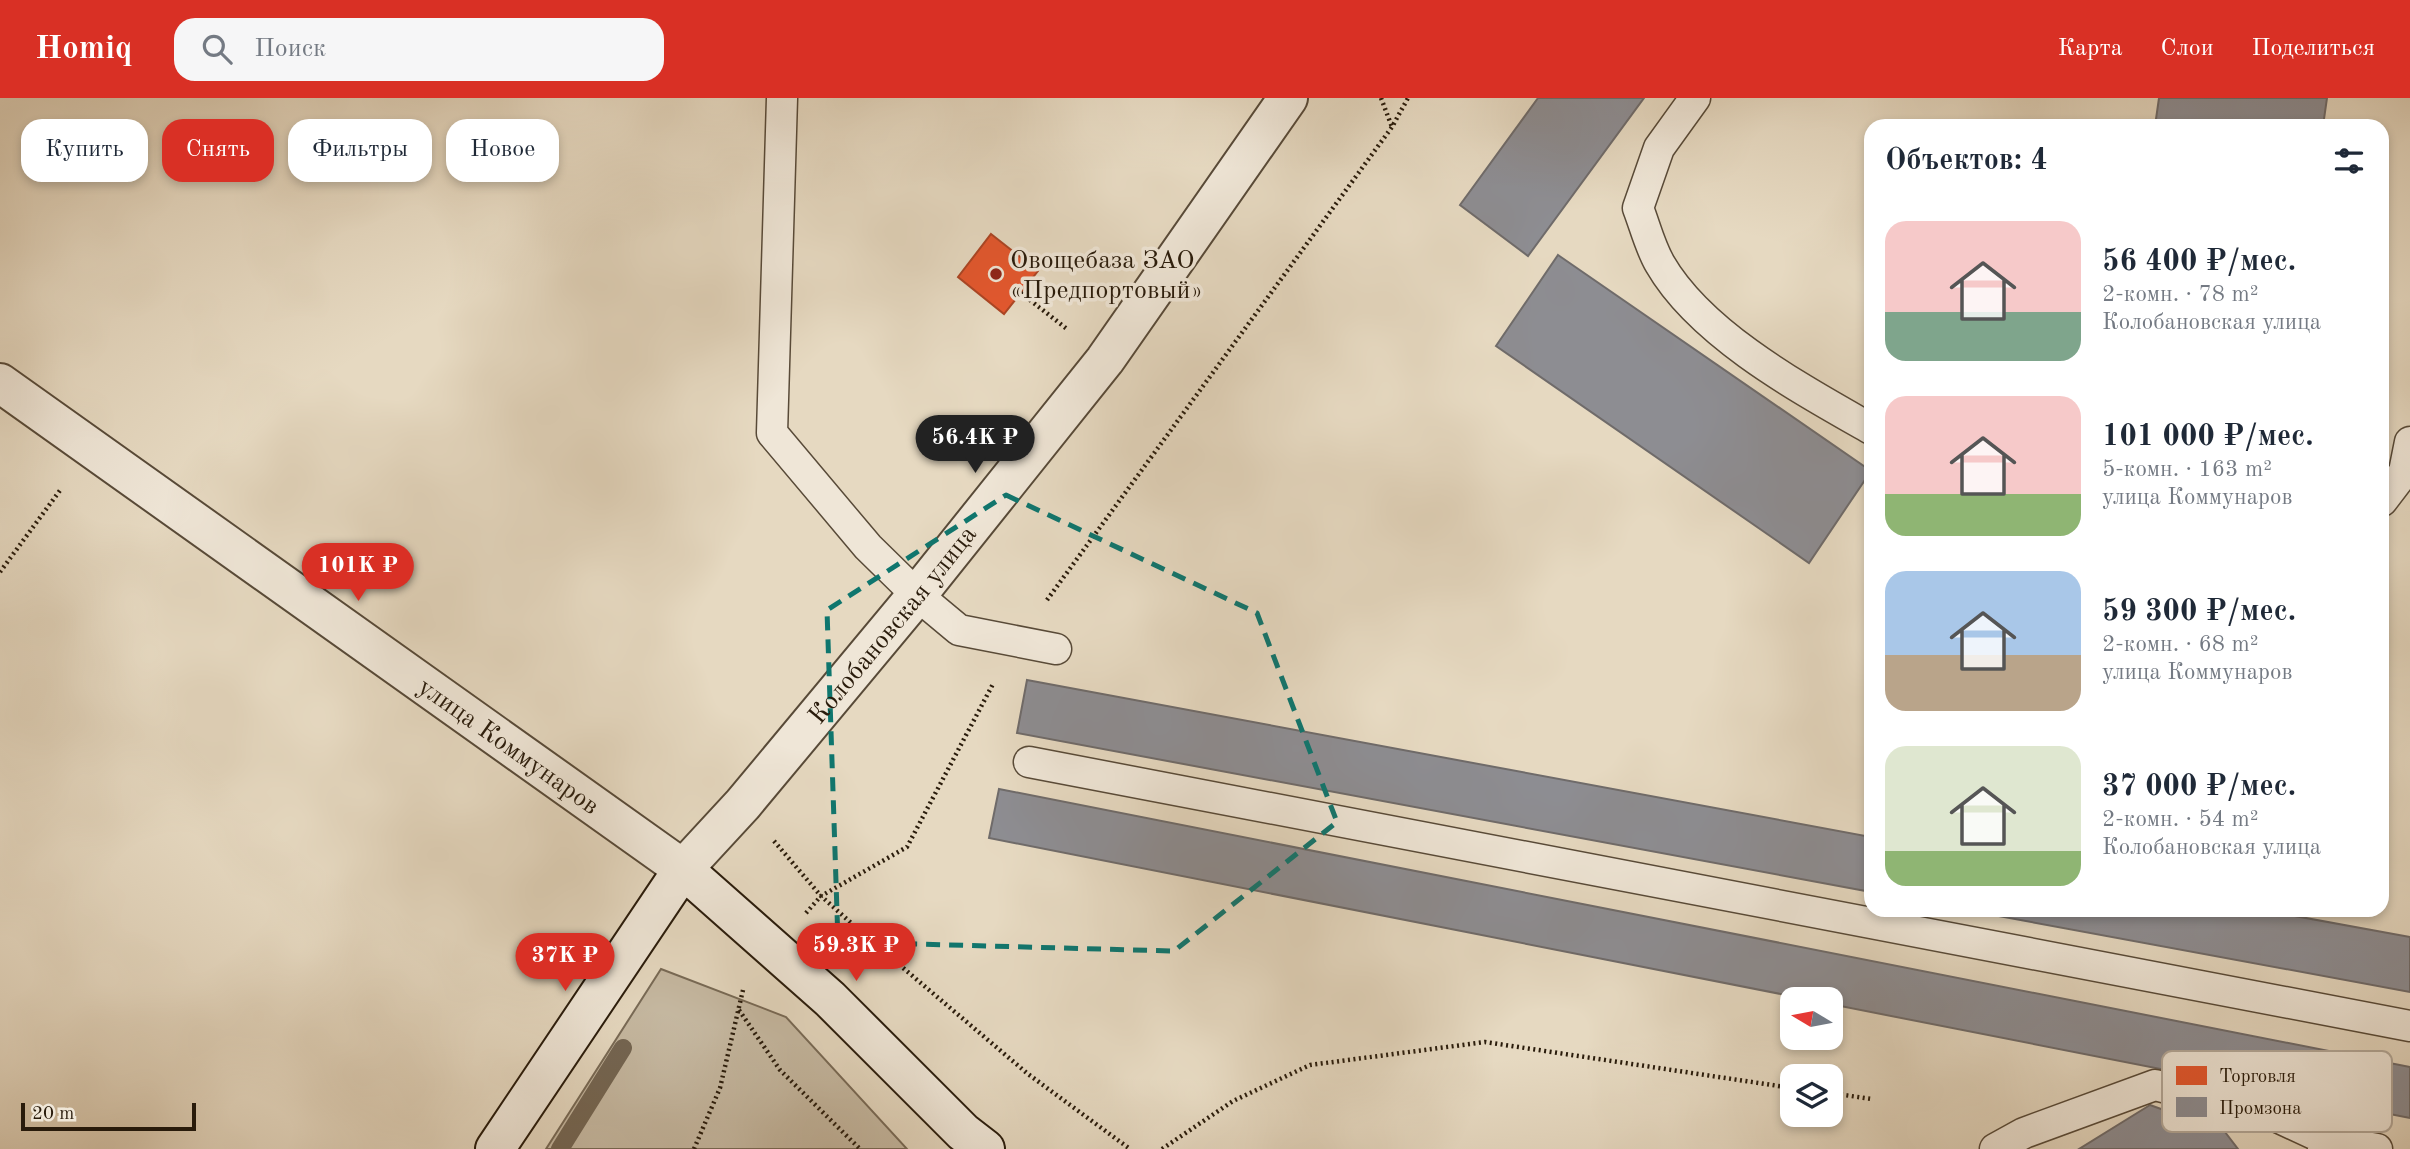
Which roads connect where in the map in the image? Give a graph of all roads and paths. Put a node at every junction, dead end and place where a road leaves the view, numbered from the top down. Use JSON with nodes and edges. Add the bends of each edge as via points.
{"nodes":[{"id":1,"x":782,"y":98,"type":"edge"},
{"id":2,"x":1288,"y":98,"type":"edge"},
{"id":3,"x":1381,"y":98,"type":"edge"},
{"id":4,"x":1408,"y":98,"type":"edge"},
{"id":5,"x":1695,"y":98,"type":"edge"},
{"id":6,"x":1392,"y":127,"type":"junction"},
{"id":7,"x":1021,"y":293,"type":"dead end"},
{"id":8,"x":1060,"y":324,"type":"dead end"},
{"id":9,"x":0,"y":383,"type":"edge"},
{"id":10,"x":1864,"y":425,"type":"edge"},
{"id":11,"x":2410,"y":442,"type":"edge"},
{"id":12,"x":92,"y":450,"type":"junction"},
{"id":13,"x":2389,"y":492,"type":"edge"},
{"id":14,"x":0,"y":572,"type":"edge"},
{"id":15,"x":917,"y":595,"type":"junction"},
{"id":16,"x":1015,"y":641,"type":"junction"},
{"id":17,"x":1056,"y":649,"type":"dead end"},
{"id":18,"x":1029,"y":762,"type":"dead end"},
{"id":19,"x":743,"y":804,"type":"junction"},
{"id":20,"x":683,"y":869,"type":"junction"},
{"id":21,"x":821,"y":897,"type":"junction"},
{"id":22,"x":735,"y":982,"type":"dead end"},
{"id":23,"x":746,"y":983,"type":"dead end"},
{"id":24,"x":743,"y":990,"type":"junction"},
{"id":25,"x":739,"y":1010,"type":"junction"},
{"id":26,"x":2410,"y":1026,"type":"edge"},
{"id":27,"x":1780,"y":1085,"type":"edge"},
{"id":28,"x":2162,"y":1087,"type":"edge"},
{"id":29,"x":1843,"y":1095,"type":"edge"},
{"id":30,"x":1872,"y":1099,"type":"dead end"},
{"id":31,"x":2302,"y":1132,"type":"edge"},
{"id":32,"x":2325,"y":1145,"type":"edge"},
{"id":33,"x":495,"y":1149,"type":"edge"},
{"id":34,"x":694,"y":1149,"type":"edge"},
{"id":35,"x":860,"y":1149,"type":"edge"},
{"id":36,"x":985,"y":1149,"type":"edge"},
{"id":37,"x":1130,"y":1149,"type":"edge"},
{"id":38,"x":1162,"y":1149,"type":"edge"},
{"id":39,"x":1995,"y":1149,"type":"edge"},
{"id":40,"x":2377,"y":1149,"type":"edge"}],
"edges":[{"from":1,"to":15,"type":"lane","via":[[772,433],[832,508]]},
{"from":2,"to":15,"type":"street","name":"Колобановская улица","via":[[1105,360]]},
{"from":3,"to":6,"type":"path"},
{"from":4,"to":6,"type":"path"},
{"from":5,"to":10,"type":"lane","via":[[1659,148],[1638,208],[1660,264],[1702,316],[1793,385]]},
{"from":6,"to":16,"type":"path"},
{"from":7,"to":8,"type":"path"},
{"from":9,"to":12,"type":"street","name":"улица Коммунаров"},
{"from":11,"to":13,"type":"lane","via":[[2404,472]]},
{"from":12,"to":14,"type":"path"},
{"from":12,"to":20,"type":"street","name":"улица Коммунаров"},
{"from":15,"to":16,"type":"lane","via":[[959,630]]},
{"from":15,"to":19,"type":"street","name":"Колобановская улица"},
{"from":16,"to":17,"type":"lane"},
{"from":16,"to":21,"type":"path","via":[[907,848]]},
{"from":18,"to":26,"type":"lane"},
{"from":19,"to":20,"type":"street","name":"Колобановская улица"},
{"from":19,"to":21,"type":"path"},
{"from":20,"to":33,"type":"street","name":"Колобановская улица"},
{"from":20,"to":36,"type":"street","name":"улица Коммунаров","via":[[830,999]]},
{"from":21,"to":37,"type":"path","via":[[1028,1074]]},
{"from":22,"to":24,"type":"path"},
{"from":23,"to":24,"type":"path"},
{"from":24,"to":25,"type":"path"},
{"from":25,"to":34,"type":"path","via":[[720,1088]]},
{"from":25,"to":35,"type":"path","via":[[780,1070]]},
{"from":27,"to":38,"type":"path","via":[[1485,1042],[1310,1065],[1233,1101]]},
{"from":28,"to":39,"type":"lane","via":[[2155,1085],[2024,1133]]},
{"from":29,"to":30,"type":"path"},
{"from":31,"to":32,"type":"lane"},
{"from":32,"to":40,"type":"lane"}]}
